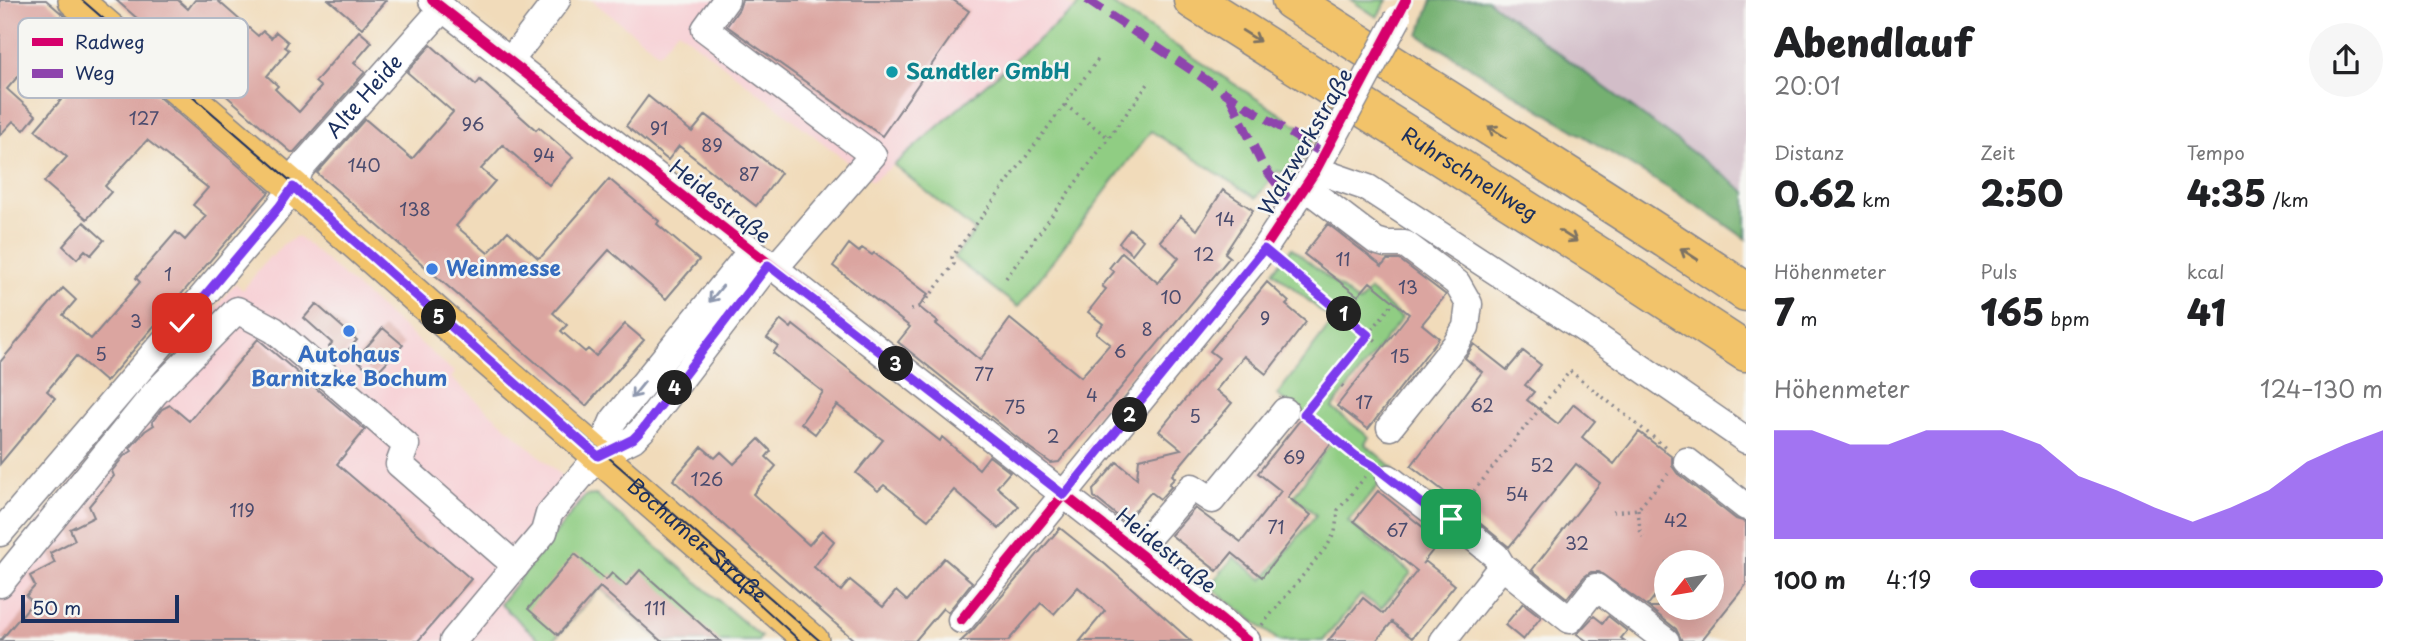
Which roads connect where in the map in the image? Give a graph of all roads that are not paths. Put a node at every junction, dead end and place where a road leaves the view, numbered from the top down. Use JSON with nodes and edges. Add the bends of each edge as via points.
{"nodes":[{"id":1,"x":75,"y":0,"type":"edge"},
{"id":2,"x":556,"y":0,"type":"edge"},
{"id":3,"x":726,"y":0,"type":"edge"},
{"id":4,"x":1194,"y":0,"type":"edge"},
{"id":5,"x":1291,"y":0,"type":"edge"},
{"id":6,"x":437,"y":4,"type":"edge"},
{"id":7,"x":1402,"y":9,"type":"edge"},
{"id":8,"x":96,"y":18,"type":"edge"},
{"id":9,"x":510,"y":61,"type":"junction"},
{"id":10,"x":189,"y":98,"type":"edge"},
{"id":11,"x":1310,"y":179,"type":"junction"},
{"id":12,"x":293,"y":187,"type":"junction"},
{"id":13,"x":764,"y":262,"type":"junction"},
{"id":14,"x":1746,"y":292,"type":"edge"},
{"id":15,"x":1746,"y":352,"type":"edge"},
{"id":16,"x":1285,"y":411,"type":"dead end"},
{"id":17,"x":1390,"y":427,"type":"dead end"},
{"id":18,"x":1746,"y":440,"type":"edge"},
{"id":19,"x":598,"y":456,"type":"junction"},
{"id":20,"x":1684,"y":460,"type":"road end"},
{"id":21,"x":1381,"y":472,"type":"road end"},
{"id":22,"x":1064,"y":495,"type":"junction"},
{"id":23,"x":1746,"y":507,"type":"edge"},
{"id":24,"x":0,"y":533,"type":"edge"},
{"id":25,"x":1136,"y":551,"type":"junction"},
{"id":26,"x":516,"y":566,"type":"junction"},
{"id":27,"x":1502,"y":566,"type":"junction"},
{"id":28,"x":0,"y":584,"type":"edge"},
{"id":29,"x":961,"y":620,"type":"dead end"},
{"id":30,"x":1252,"y":636,"type":"edge"},
{"id":31,"x":453,"y":641,"type":"edge"},
{"id":32,"x":812,"y":641,"type":"edge"},
{"id":33,"x":1443,"y":641,"type":"edge"},
{"id":34,"x":1666,"y":641,"type":"edge"}],
"edges":[{"from":1,"to":8,"type":"main road","name":"Bochumer Straße"},
{"from":2,"to":9,"type":"street"},
{"from":3,"to":13,"type":"street","via":[[705,29],[873,155]]},
{"from":4,"to":15,"type":"highway","name":"Ruhrschnellweg","one_way":true},
{"from":14,"to":5,"type":"highway","one_way":true},
{"from":6,"to":9,"type":"street","name":"Heidestraße"},
{"from":6,"to":12,"type":"street","name":"Alte Heide","via":[[300,169]]},
{"from":7,"to":11,"type":"street","name":"Walzwerkstraße","bridge":true},
{"from":9,"to":13,"type":"street","name":"Heidestraße"},
{"from":10,"to":12,"type":"main road","name":"Bochumer Straße"},
{"from":11,"to":17,"type":"street","via":[[1376,241],[1405,244],[1457,283],[1469,304],[1466,327],[1456,344]]},
{"from":11,"to":18,"type":"street","via":[[1368,188]]},
{"from":11,"to":22,"type":"street","name":"Walzwerkstraße","via":[[1264,249]]},
{"from":12,"to":19,"type":"main road","name":"Bochumer Straße"},
{"from":12,"to":24,"type":"street","name":"Alte Heide"},
{"from":13,"to":19,"type":"street","name":"Heidestraße","via":[[613,421]]},
{"from":13,"to":22,"type":"street","name":"Heidestraße"},
{"from":16,"to":25,"type":"street","via":[[1212,500],[1192,486]]},
{"from":19,"to":26,"type":"street","name":"Heidestraße","via":[[550,514],[544,532]]},
{"from":19,"to":32,"type":"main road","name":"Bochumer Straße"},
{"from":20,"to":23,"type":"street"},
{"from":21,"to":27,"type":"street","via":[[1437,515],[1451,519]]},
{"from":22,"to":25,"type":"street","name":"Heidestraße"},
{"from":22,"to":29,"type":"street","name":"Walzwerkstraße"},
{"from":25,"to":30,"type":"street","name":"Heidestraße"},
{"from":26,"to":28,"type":"street","via":[[399,464],[406,445],[274,330],[237,310],[155,393]]},
{"from":26,"to":31,"type":"street","name":"Heidestraße"},
{"from":27,"to":33,"type":"street"},
{"from":27,"to":34,"type":"street","via":[[1570,620],[1596,587]]}]}
